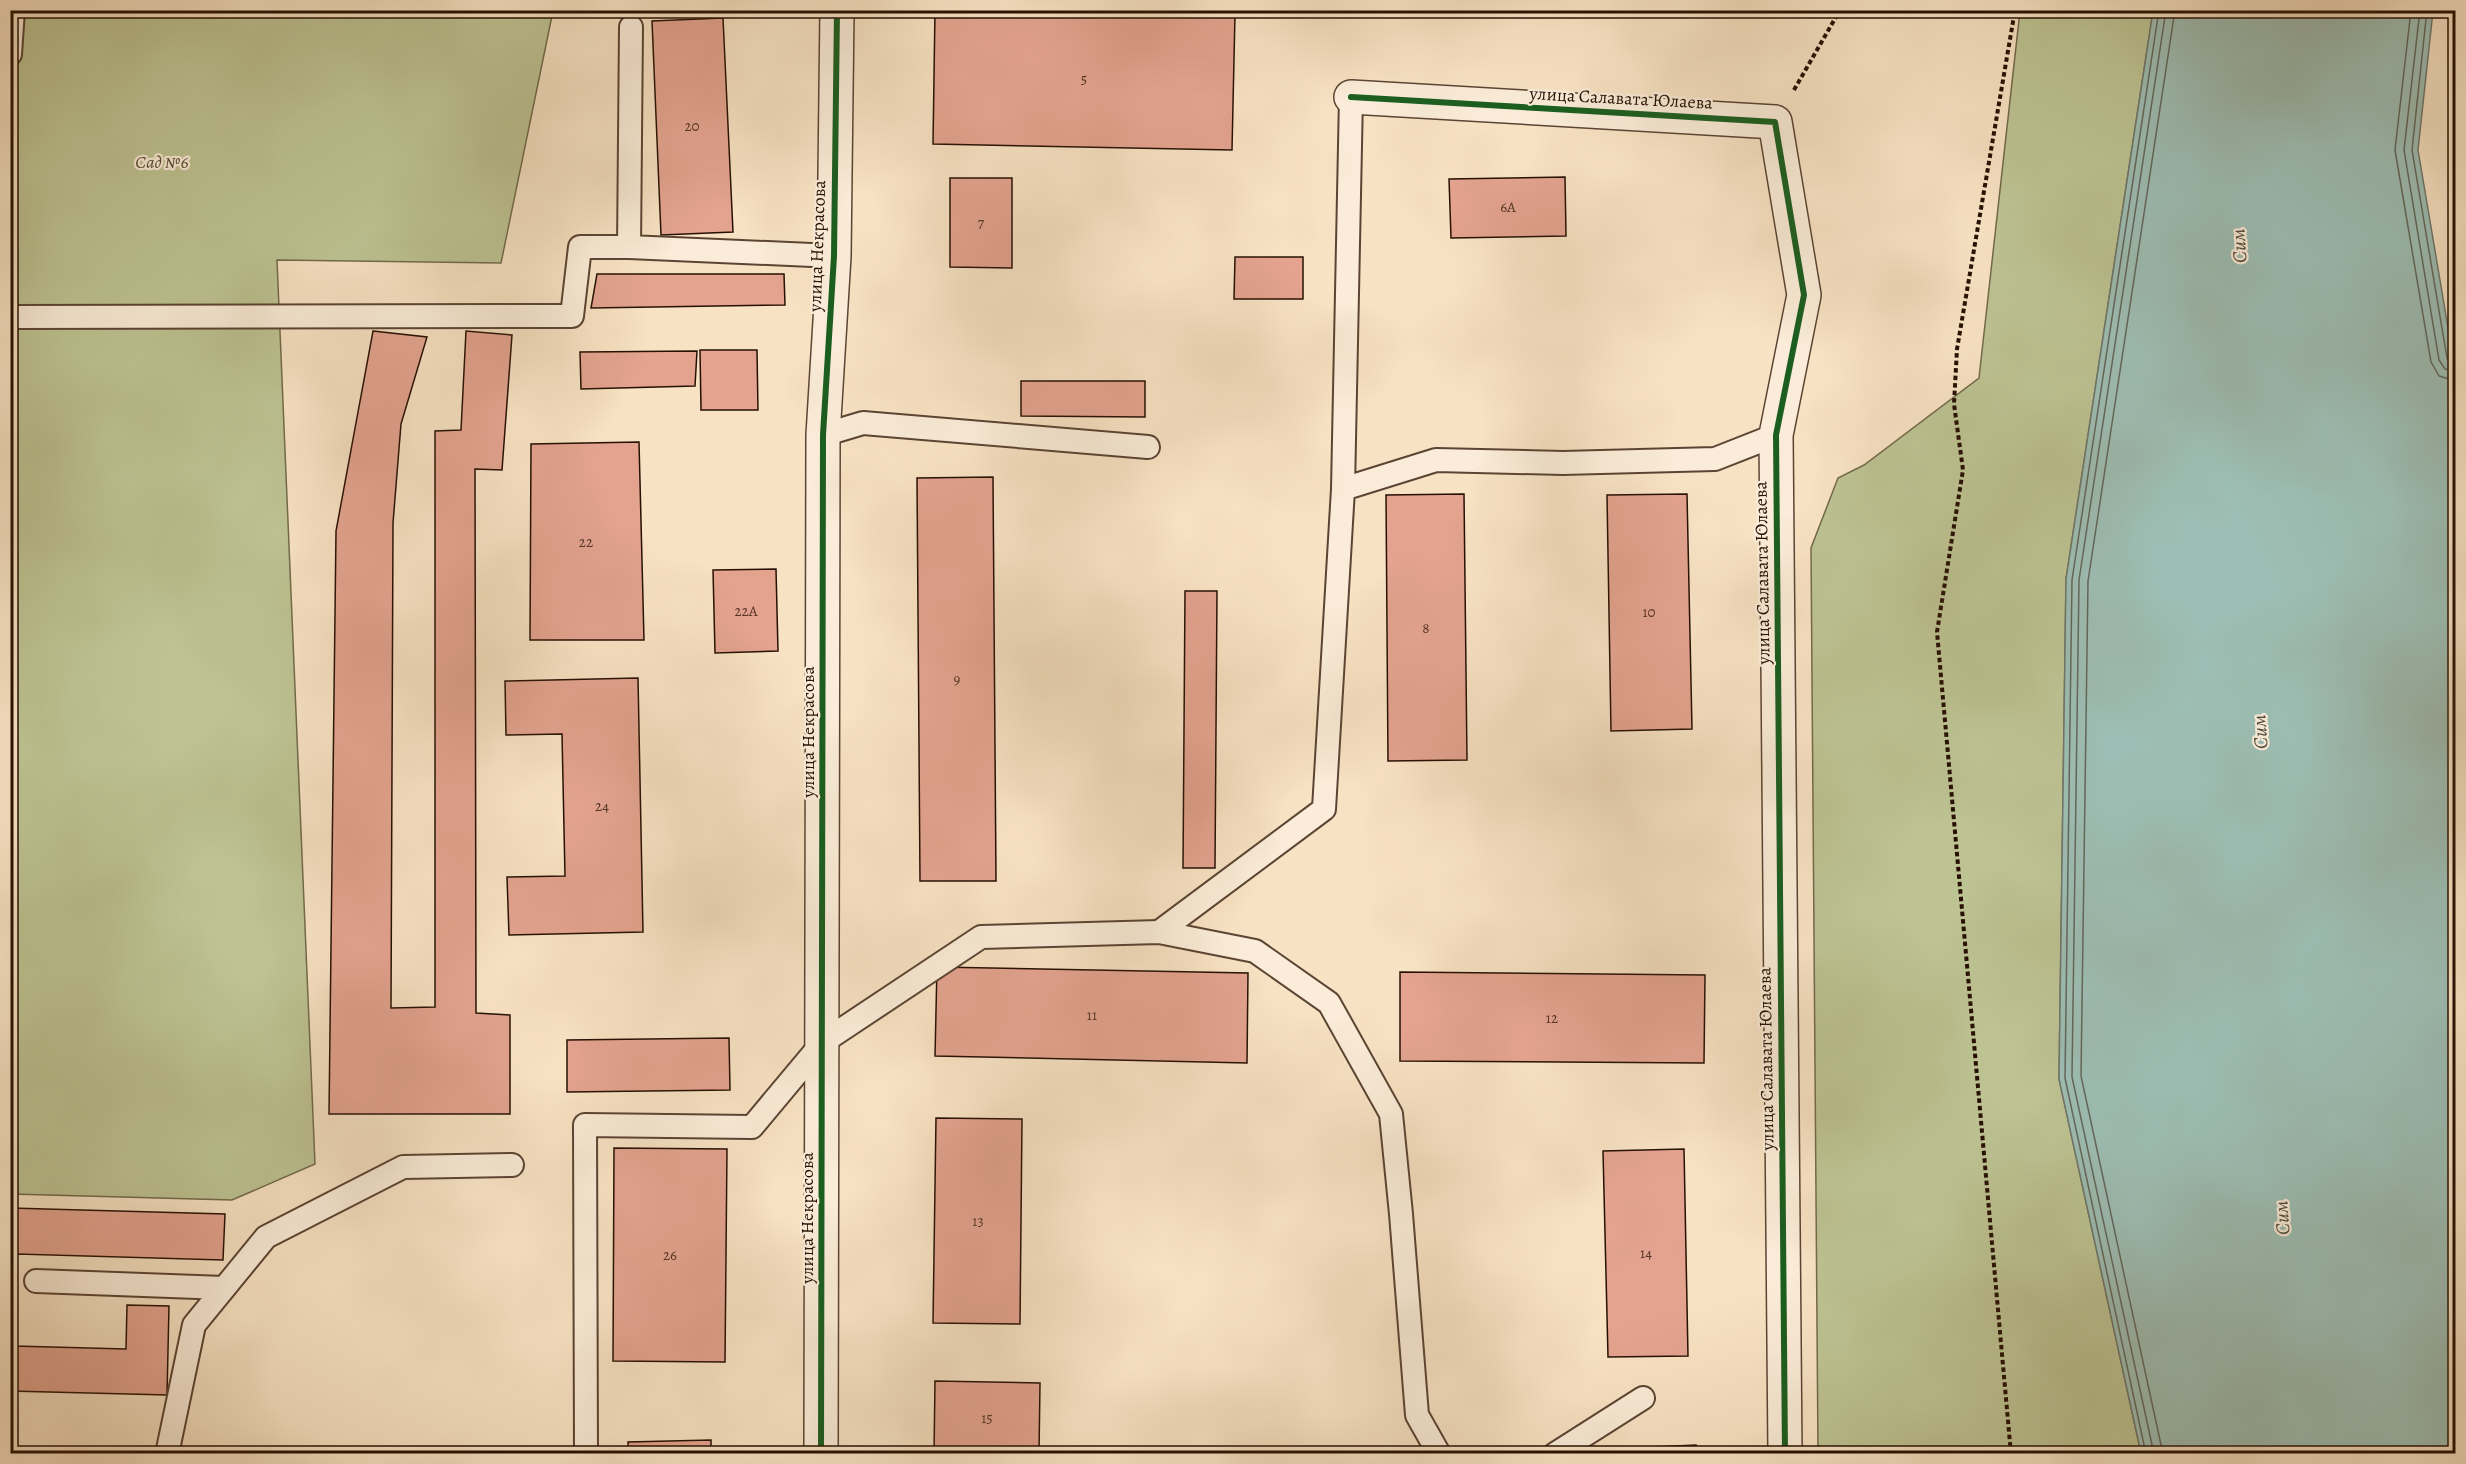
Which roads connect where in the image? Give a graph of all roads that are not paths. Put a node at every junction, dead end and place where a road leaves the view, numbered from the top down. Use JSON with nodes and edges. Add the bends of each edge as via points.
{"nodes":[{"id":1,"x":13,"y":10,"type":"edge"},
{"id":2,"x":837,"y":10,"type":"edge"},
{"id":3,"x":631,"y":27,"type":"dead end"},
{"id":4,"x":10,"y":54,"type":"edge"},
{"id":5,"x":1352,"y":97,"type":"joint"},
{"id":6,"x":629,"y":248,"type":"junction"},
{"id":7,"x":834,"y":256,"type":"junction"},
{"id":8,"x":10,"y":317,"type":"edge"},
{"id":9,"x":823,"y":435,"type":"junction"},
{"id":10,"x":1776,"y":435,"type":"junction"},
{"id":11,"x":1148,"y":447,"type":"dead end"},
{"id":12,"x":1343,"y":489,"type":"junction"},
{"id":13,"x":1158,"y":932,"type":"junction"},
{"id":14,"x":823,"y":1042,"type":"junction"},
{"id":15,"x":512,"y":1166,"type":"dead end"},
{"id":16,"x":36,"y":1281,"type":"dead end"},
{"id":17,"x":224,"y":1288,"type":"junction"},
{"id":18,"x":1643,"y":1398,"type":"dead end"},
{"id":19,"x":167,"y":1454,"type":"edge"},
{"id":20,"x":586,"y":1454,"type":"edge"},
{"id":21,"x":821,"y":1454,"type":"edge"},
{"id":22,"x":1439,"y":1454,"type":"edge"},
{"id":23,"x":1555,"y":1454,"type":"edge"},
{"id":24,"x":1785,"y":1454,"type":"edge"}],
"edges":[{"from":1,"to":4,"type":"lane"},
{"from":2,"to":7,"type":"street","name":"улица Некрасова"},
{"from":3,"to":6,"type":"lane"},
{"from":5,"to":10,"type":"street","name":"улица Салавата Юлаева","via":[[1775,122],[1804,295]]},
{"from":5,"to":12,"type":"lane"},
{"from":6,"to":7,"type":"lane"},
{"from":6,"to":8,"type":"lane","via":[[580,247],[572,316]]},
{"from":7,"to":9,"type":"street","name":"улица Некрасова"},
{"from":9,"to":11,"type":"lane","via":[[864,423]]},
{"from":9,"to":14,"type":"street","name":"улица Некрасова"},
{"from":10,"to":12,"type":"lane","via":[[1715,459],[1563,463],[1436,460]]},
{"from":10,"to":24,"type":"street","name":"улица Салавата Юлаева"},
{"from":12,"to":13,"type":"lane","via":[[1324,809]]},
{"from":13,"to":14,"type":"lane","via":[[981,937]]},
{"from":13,"to":22,"type":"lane","via":[[1255,951],[1329,1003],[1391,1114],[1417,1415]]},
{"from":14,"to":20,"type":"lane","via":[[752,1127],[585,1125]]},
{"from":14,"to":21,"type":"street","name":"улица Некрасова"},
{"from":15,"to":17,"type":"lane","via":[[403,1167],[266,1237]]},
{"from":16,"to":17,"type":"lane"},
{"from":17,"to":19,"type":"lane","via":[[194,1325]]},
{"from":18,"to":23,"type":"lane"}]}
